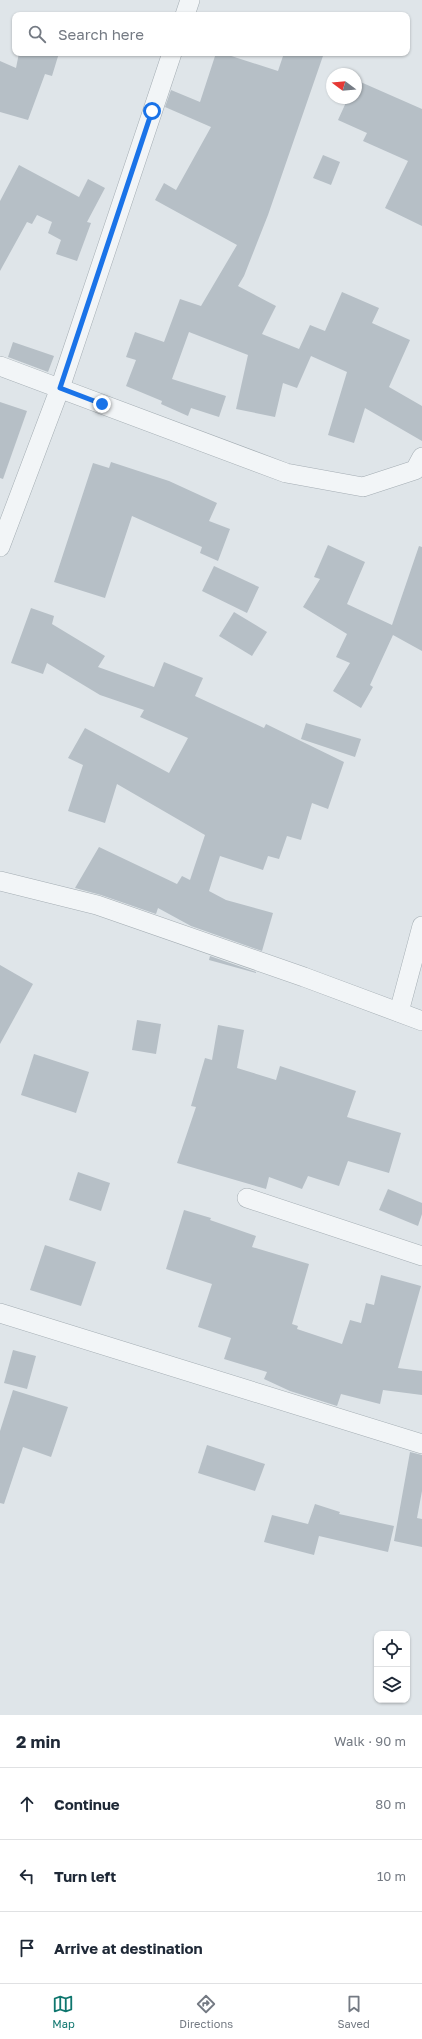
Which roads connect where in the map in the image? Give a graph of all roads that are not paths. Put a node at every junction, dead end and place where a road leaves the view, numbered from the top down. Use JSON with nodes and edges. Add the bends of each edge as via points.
{"nodes":[{"id":1,"x":190,"y":0,"type":"edge"},
{"id":2,"x":186,"y":12,"type":"edge"},
{"id":3,"x":171,"y":56,"type":"edge"},
{"id":4,"x":0,"y":366,"type":"edge"},
{"id":5,"x":60,"y":388,"type":"junction"},
{"id":6,"x":422,"y":457,"type":"edge"},
{"id":7,"x":0,"y":547,"type":"edge"},
{"id":8,"x":0,"y":881,"type":"edge"},
{"id":9,"x":422,"y":926,"type":"edge"},
{"id":10,"x":399,"y":1012,"type":"junction"},
{"id":11,"x":422,"y":1021,"type":"edge"},
{"id":12,"x":247,"y":1198,"type":"dead end"},
{"id":13,"x":422,"y":1256,"type":"edge"},
{"id":14,"x":0,"y":1313,"type":"edge"},
{"id":15,"x":422,"y":1444,"type":"edge"}],
"edges":[{"from":1,"to":2,"type":"street"},
{"from":3,"to":5,"type":"street"},
{"from":4,"to":5,"type":"street"},
{"from":5,"to":6,"type":"street","via":[[286,473],[363,487],[415,470]]},
{"from":5,"to":7,"type":"street"},
{"from":8,"to":10,"type":"street","via":[[97,905]]},
{"from":9,"to":10,"type":"street"},
{"from":10,"to":11,"type":"street"},
{"from":12,"to":13,"type":"street"},
{"from":14,"to":15,"type":"street"}]}
